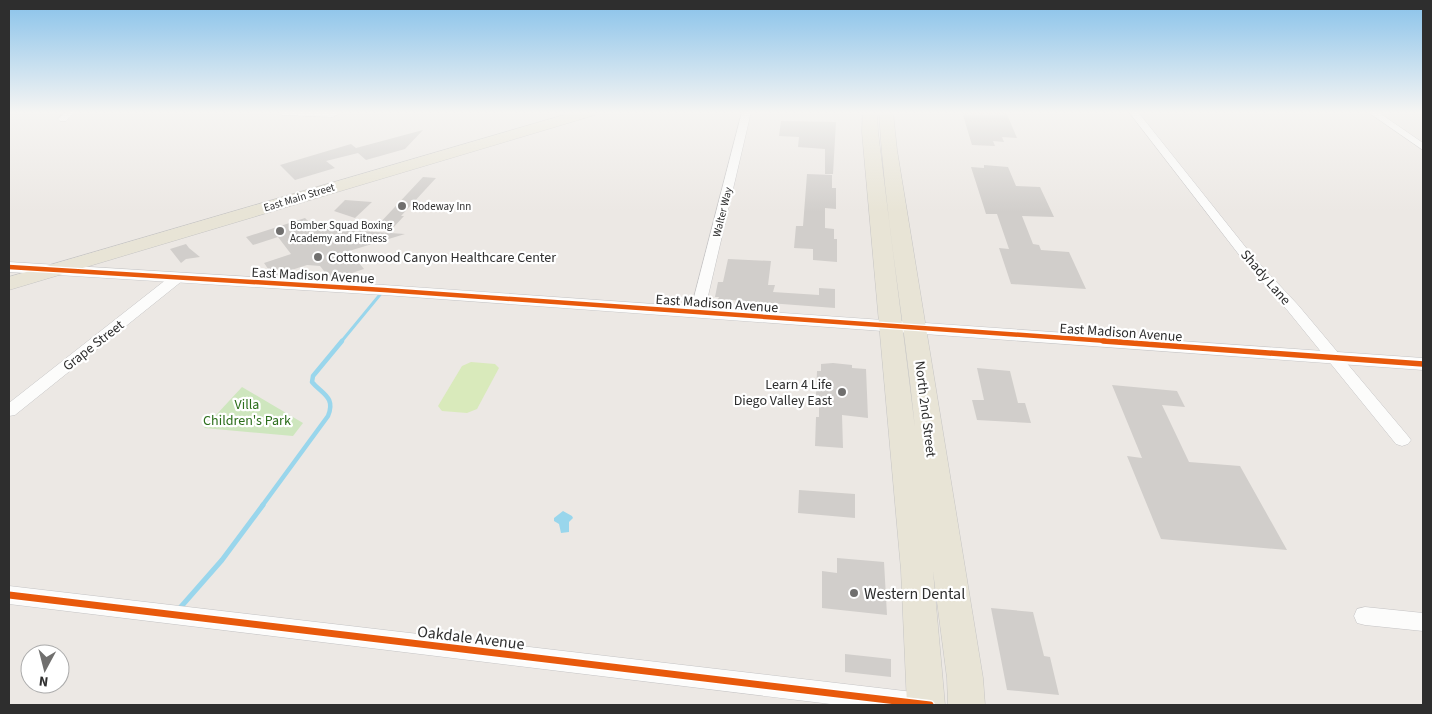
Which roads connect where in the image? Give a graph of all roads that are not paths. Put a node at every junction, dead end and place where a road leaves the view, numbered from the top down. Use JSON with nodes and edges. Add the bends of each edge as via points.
{"nodes":[{"id":1,"x":477,"y":145,"type":"edge"},
{"id":2,"x":739,"y":145,"type":"edge"},
{"id":3,"x":871,"y":145,"type":"edge"},
{"id":4,"x":884,"y":145,"type":"edge"},
{"id":5,"x":889,"y":145,"type":"edge"},
{"id":6,"x":1160,"y":145,"type":"edge"},
{"id":7,"x":890,"y":150,"type":"junction"},
{"id":8,"x":877,"y":206,"type":"junction"},
{"id":9,"x":901,"y":223,"type":"junction"},
{"id":10,"x":9,"y":267,"type":"edge"},
{"id":11,"x":55,"y":270,"type":"junction"},
{"id":12,"x":177,"y":278,"type":"junction"},
{"id":13,"x":9,"y":284,"type":"edge"},
{"id":14,"x":697,"y":313,"type":"junction"},
{"id":15,"x":903,"y":327,"type":"junction"},
{"id":16,"x":1334,"y":357,"type":"junction"},
{"id":17,"x":1423,"y":364,"type":"edge"},
{"id":18,"x":9,"y":411,"type":"edge"},
{"id":19,"x":1402,"y":440,"type":"dead end"},
{"id":20,"x":9,"y":595,"type":"edge"},
{"id":21,"x":1365,"y":616,"type":"dead end"},
{"id":22,"x":1423,"y":622,"type":"edge"},
{"id":23,"x":926,"y":705,"type":"edge"},
{"id":24,"x":930,"y":705,"type":"edge"},
{"id":25,"x":967,"y":705,"type":"edge"}],
"edges":[{"from":1,"to":11,"type":"main road","name":"East Main Street"},
{"from":2,"to":14,"type":"street","name":"Walter Way"},
{"from":3,"to":8,"type":"main road","name":"North 2nd Street"},
{"from":4,"to":7,"type":"main road"},
{"from":5,"to":7,"type":"main road","name":"North 2nd Street"},
{"from":6,"to":16,"type":"street","name":"Shady Lane","via":[[1251,262]]},
{"from":7,"to":9,"type":"main road","name":"North 2nd Street"},
{"from":8,"to":9,"type":"main road"},
{"from":8,"to":15,"type":"main road","name":"North 2nd Street"},
{"from":9,"to":15,"type":"main road","name":"North 2nd Street"},
{"from":10,"to":11,"type":"street","name":"East Madison Avenue"},
{"from":11,"to":12,"type":"street","name":"East Madison Avenue"},
{"from":11,"to":13,"type":"main road","name":"East Main Street"},
{"from":12,"to":14,"type":"street","name":"East Madison Avenue"},
{"from":12,"to":18,"type":"street","name":"Grape Street"},
{"from":14,"to":15,"type":"street","name":"East Madison Avenue"},
{"from":15,"to":16,"type":"street","name":"East Madison Avenue"},
{"from":15,"to":23,"type":"main road","name":"North 2nd Street"},
{"from":15,"to":25,"type":"main road","name":"North 2nd Street","via":[[965,678]]},
{"from":16,"to":17,"type":"street","name":"East Madison Avenue"},
{"from":16,"to":19,"type":"street","name":"Shady Lane"},
{"from":20,"to":23,"type":"street","name":"Oakdale Avenue"},
{"from":21,"to":22,"type":"street"},
{"from":23,"to":24,"type":"street","name":"Oakdale Avenue"}]}
